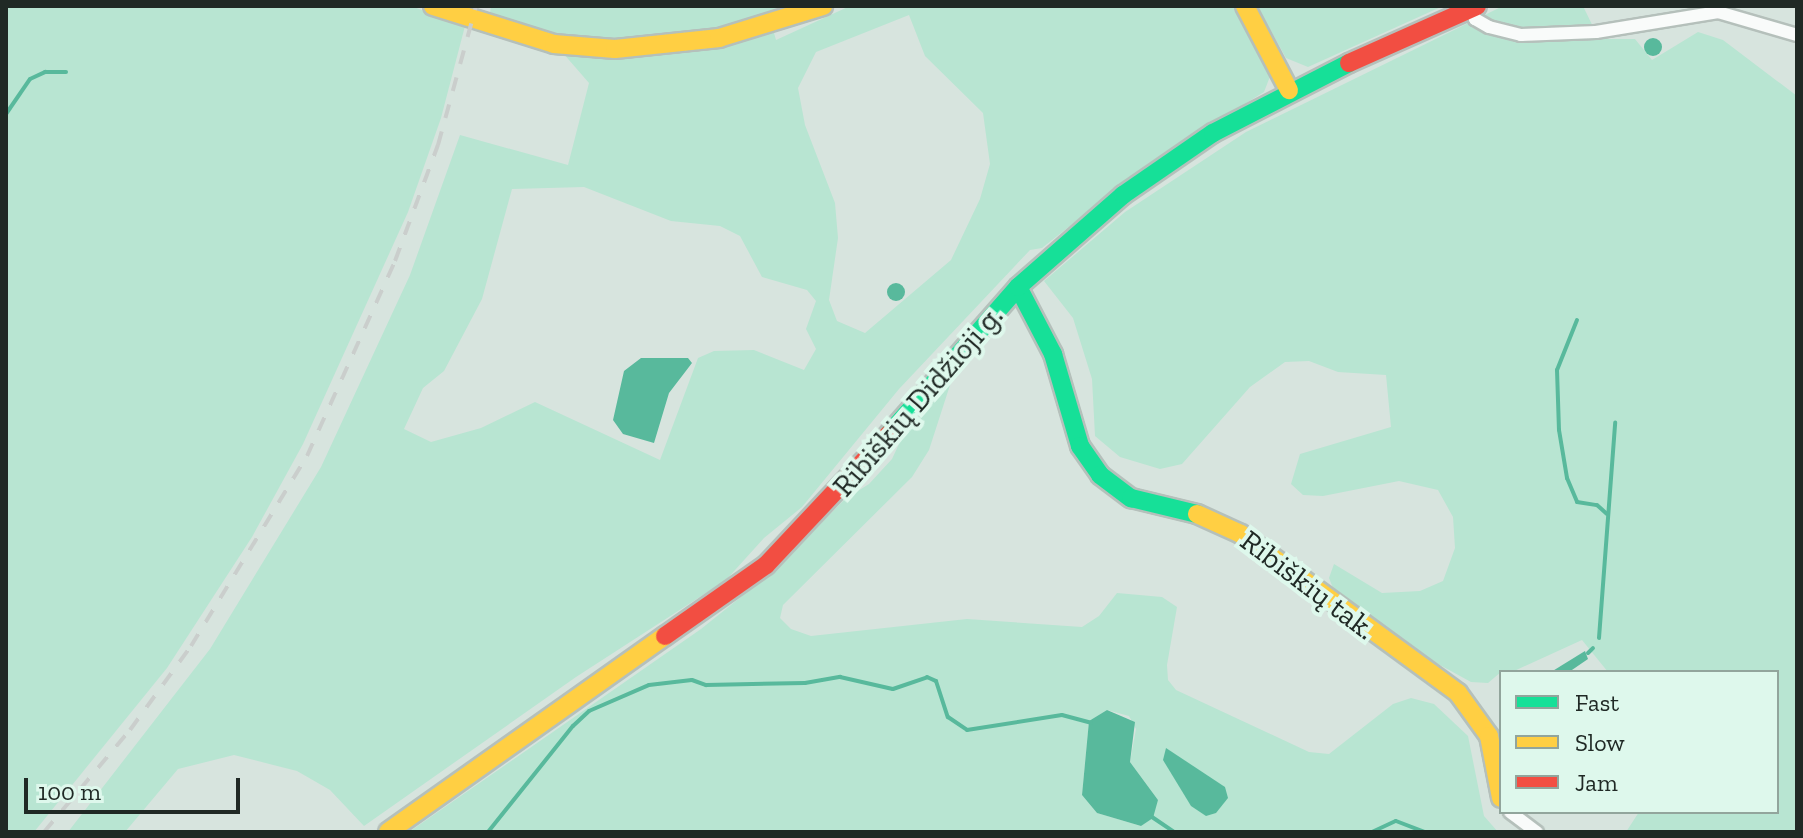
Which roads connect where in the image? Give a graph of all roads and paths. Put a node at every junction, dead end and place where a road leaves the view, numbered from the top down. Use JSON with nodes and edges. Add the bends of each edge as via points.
{"nodes":[{"id":1,"x":433,"y":6,"type":"edge"},
{"id":2,"x":823,"y":6,"type":"edge"},
{"id":3,"x":1245,"y":6,"type":"edge"},
{"id":4,"x":1474,"y":7,"type":"edge"},
{"id":5,"x":1797,"y":35,"type":"edge"},
{"id":6,"x":1289,"y":90,"type":"junction"},
{"id":7,"x":1018,"y":287,"type":"junction"},
{"id":8,"x":1499,"y":788,"type":"edge"},
{"id":9,"x":1513,"y":814,"type":"edge"},
{"id":10,"x":388,"y":832,"type":"edge"},
{"id":11,"x":1537,"y":832,"type":"edge"}],
"edges":[{"from":1,"to":2,"type":"main road","via":[[554,44],[615,49],[719,38]]},
{"from":3,"to":6,"type":"main road"},
{"from":4,"to":5,"type":"street","via":[[1475,19],[1521,35],[1596,32],[1718,12]]},
{"from":4,"to":6,"type":"main road","name":"Ribiškių Didžioji g."},
{"from":6,"to":7,"type":"main road","name":"Ribiškių Didžioji g.","via":[[1152,173]]},
{"from":7,"to":8,"type":"main road","name":"Ribiškių tak.","via":[[1053,354],[1080,446],[1100,475],[1131,498],[1198,514],[1241,534],[1458,693],[1489,736]]},
{"from":7,"to":10,"type":"main road","name":"Ribiškių Didžioji g.","via":[[807,527],[766,565]]},
{"from":9,"to":11,"type":"street"}]}
